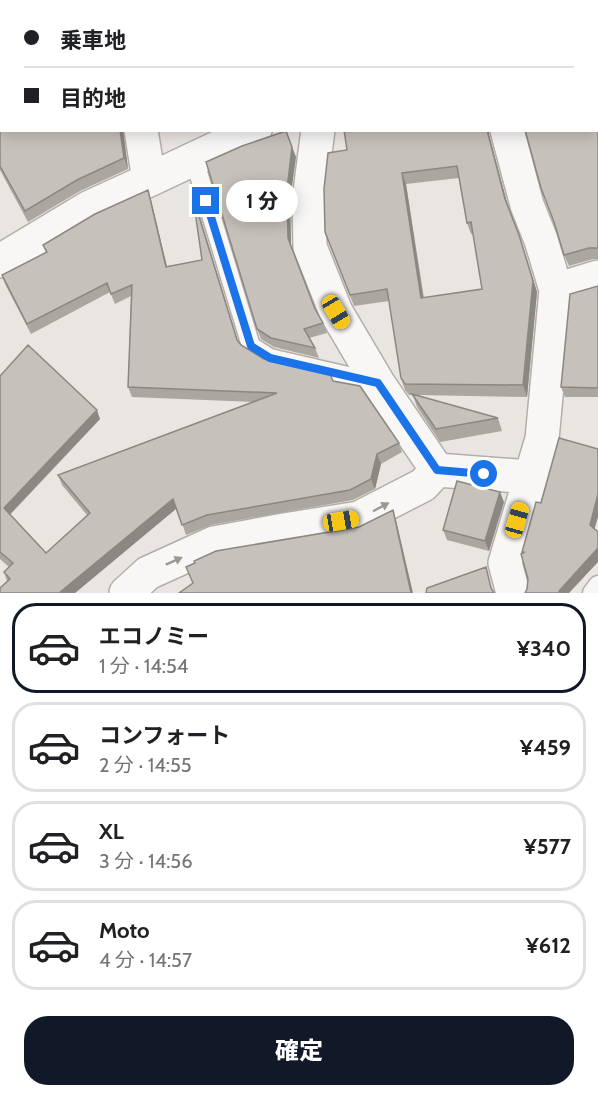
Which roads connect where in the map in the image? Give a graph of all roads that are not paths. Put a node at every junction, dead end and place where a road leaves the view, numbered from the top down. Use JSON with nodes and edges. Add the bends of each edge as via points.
{"nodes":[{"id":1,"x":141,"y":132,"type":"edge"},
{"id":2,"x":251,"y":132,"type":"edge"},
{"id":3,"x":318,"y":132,"type":"edge"},
{"id":4,"x":508,"y":132,"type":"edge"},
{"id":5,"x":194,"y":159,"type":"junction"},
{"id":6,"x":148,"y":180,"type":"junction"},
{"id":7,"x":0,"y":261,"type":"edge"},
{"id":8,"x":598,"y":277,"type":"edge"},
{"id":9,"x":556,"y":290,"type":"junction"},
{"id":10,"x":378,"y":383,"type":"junction"},
{"id":11,"x":437,"y":470,"type":"junction"},
{"id":12,"x":530,"y":477,"type":"junction"},
{"id":13,"x":598,"y":585,"type":"edge"},
{"id":14,"x":126,"y":593,"type":"edge"},
{"id":15,"x":513,"y":593,"type":"edge"},
{"id":16,"x":592,"y":593,"type":"edge"}],
"edges":[{"from":1,"to":6,"type":"street"},
{"from":2,"to":5,"type":"street"},
{"from":3,"to":10,"type":"street","via":[[309,199],[310,247],[336,312]]},
{"from":4,"to":9,"type":"street"},
{"from":5,"to":6,"type":"street"},
{"from":5,"to":10,"type":"lane","via":[[251,346],[270,358]]},
{"from":6,"to":7,"type":"street","via":[[90,207]]},
{"from":8,"to":9,"type":"street"},
{"from":9,"to":12,"type":"street","via":[[542,439]]},
{"from":10,"to":11,"type":"street"},
{"from":11,"to":12,"type":"street"},
{"from":14,"to":11,"type":"street","one_way":true,"via":[[148,573],[214,543],[359,518],[423,485]]},
{"from":12,"to":15,"type":"street","via":[[505,563]]},
{"from":13,"to":16,"type":"lane"}]}
